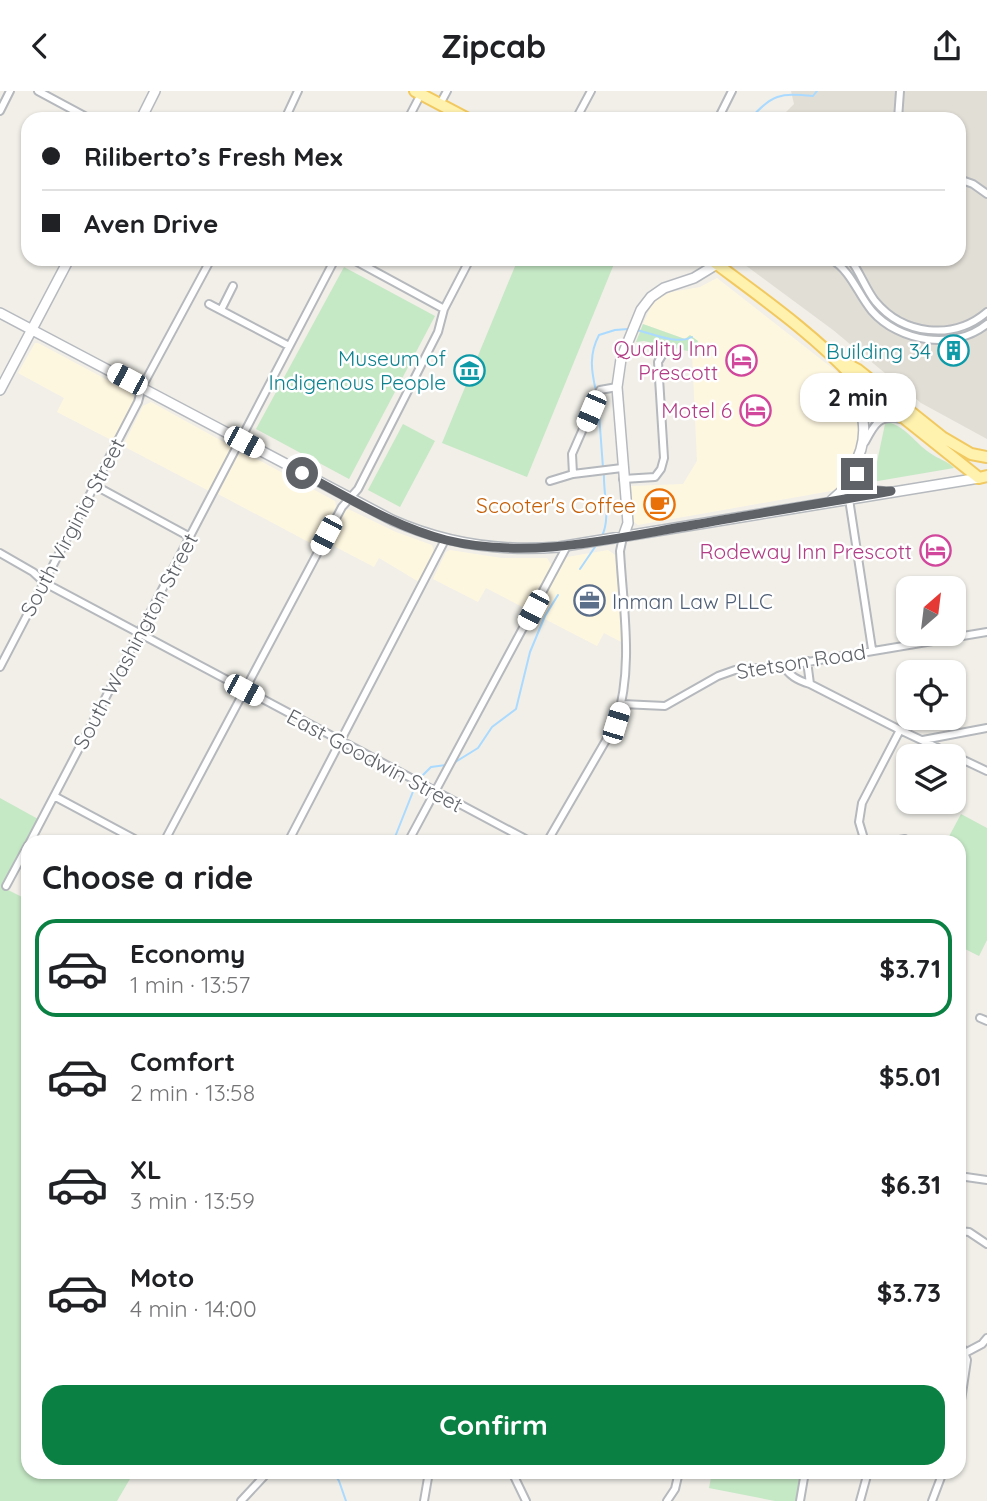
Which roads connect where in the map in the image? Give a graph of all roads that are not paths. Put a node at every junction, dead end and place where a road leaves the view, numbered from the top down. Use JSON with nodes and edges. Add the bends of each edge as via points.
{"nodes":[{"id":1,"x":10,"y":91,"type":"edge"},
{"id":2,"x":38,"y":91,"type":"edge"},
{"id":3,"x":155,"y":91,"type":"edge"},
{"id":4,"x":299,"y":91,"type":"edge"},
{"id":5,"x":447,"y":91,"type":"edge"},
{"id":6,"x":591,"y":91,"type":"edge"},
{"id":7,"x":732,"y":91,"type":"edge"},
{"id":8,"x":900,"y":91,"type":"edge"},
{"id":9,"x":418,"y":93,"type":"edge"},
{"id":10,"x":440,"y":104,"type":"junction"},
{"id":11,"x":0,"y":111,"type":"edge"},
{"id":12,"x":77,"y":112,"type":"edge"},
{"id":13,"x":144,"y":112,"type":"edge"},
{"id":14,"x":288,"y":112,"type":"edge"},
{"id":15,"x":411,"y":112,"type":"edge"},
{"id":16,"x":455,"y":112,"type":"edge"},
{"id":17,"x":580,"y":112,"type":"edge"},
{"id":18,"x":722,"y":112,"type":"edge"},
{"id":19,"x":898,"y":112,"type":"edge"},
{"id":20,"x":966,"y":182,"type":"edge"},
{"id":21,"x":987,"y":194,"type":"edge"},
{"id":22,"x":65,"y":266,"type":"edge"},
{"id":23,"x":207,"y":266,"type":"edge"},
{"id":24,"x":331,"y":266,"type":"edge"},
{"id":25,"x":365,"y":266,"type":"edge"},
{"id":26,"x":466,"y":266,"type":"edge"},
{"id":27,"x":709,"y":266,"type":"edge"},
{"id":28,"x":721,"y":266,"type":"edge"},
{"id":29,"x":843,"y":266,"type":"edge"},
{"id":30,"x":856,"y":266,"type":"edge"},
{"id":31,"x":233,"y":286,"type":"dead end"},
{"id":32,"x":209,"y":304,"type":"dead end"},
{"id":33,"x":444,"y":309,"type":"junction"},
{"id":34,"x":221,"y":310,"type":"junction"},
{"id":35,"x":987,"y":312,"type":"edge"},
{"id":36,"x":0,"y":313,"type":"edge"},
{"id":37,"x":987,"y":324,"type":"edge"},
{"id":38,"x":31,"y":329,"type":"junction"},
{"id":39,"x":289,"y":347,"type":"junction"},
{"id":40,"x":663,"y":354,"type":"dead end"},
{"id":41,"x":837,"y":360,"type":"junction"},
{"id":42,"x":854,"y":378,"type":"junction"},
{"id":43,"x":142,"y":387,"type":"junction"},
{"id":44,"x":617,"y":387,"type":"junction"},
{"id":45,"x":0,"y":390,"type":"edge"},
{"id":46,"x":906,"y":420,"type":"junction"},
{"id":47,"x":240,"y":440,"type":"junction"},
{"id":48,"x":864,"y":443,"type":"junction"},
{"id":49,"x":987,"y":457,"type":"edge"},
{"id":50,"x":858,"y":462,"type":"junction"},
{"id":51,"x":622,"y":468,"type":"junction"},
{"id":52,"x":573,"y":474,"type":"junction"},
{"id":53,"x":983,"y":477,"type":"edge"},
{"id":54,"x":623,"y":479,"type":"junction"},
{"id":55,"x":550,"y":481,"type":"dead end"},
{"id":56,"x":94,"y":485,"type":"junction"},
{"id":57,"x":891,"y":491,"type":"junction"},
{"id":58,"x":348,"y":498,"type":"junction"},
{"id":59,"x":849,"y":499,"type":"junction"},
{"id":60,"x":831,"y":501,"type":"junction"},
{"id":61,"x":190,"y":537,"type":"junction"},
{"id":62,"x":623,"y":537,"type":"junction"},
{"id":63,"x":446,"y":540,"type":"junction"},
{"id":64,"x":567,"y":546,"type":"junction"},
{"id":65,"x":0,"y":553,"type":"edge"},
{"id":66,"x":45,"y":583,"type":"junction"},
{"id":67,"x":987,"y":632,"type":"edge"},
{"id":68,"x":138,"y":633,"type":"junction"},
{"id":69,"x":872,"y":649,"type":"junction"},
{"id":70,"x":807,"y":661,"type":"junction"},
{"id":71,"x":784,"y":666,"type":"junction"},
{"id":72,"x":0,"y":667,"type":"edge"},
{"id":73,"x":810,"y":684,"type":"junction"},
{"id":74,"x":244,"y":690,"type":"junction"},
{"id":75,"x":622,"y":704,"type":"junction"},
{"id":76,"x":987,"y":727,"type":"edge"},
{"id":77,"x":896,"y":728,"type":"edge"},
{"id":78,"x":900,"y":730,"type":"joint"},
{"id":79,"x":923,"y":740,"type":"junction"},
{"id":80,"x":341,"y":741,"type":"junction"},
{"id":81,"x":987,"y":771,"type":"edge"},
{"id":82,"x":436,"y":792,"type":"junction"},
{"id":83,"x":54,"y":796,"type":"junction"},
{"id":84,"x":33,"y":835,"type":"edge"},
{"id":85,"x":126,"y":835,"type":"edge"},
{"id":86,"x":168,"y":835,"type":"edge"},
{"id":87,"x":292,"y":835,"type":"edge"},
{"id":88,"x":412,"y":835,"type":"edge"},
{"id":89,"x":518,"y":835,"type":"edge"},
{"id":90,"x":551,"y":835,"type":"edge"},
{"id":91,"x":863,"y":835,"type":"edge"},
{"id":92,"x":21,"y":858,"type":"edge"},
{"id":93,"x":6,"y":886,"type":"dead end"},
{"id":94,"x":966,"y":1178,"type":"edge"},
{"id":95,"x":987,"y":1180,"type":"edge"},
{"id":96,"x":966,"y":1232,"type":"edge"},
{"id":97,"x":987,"y":1244,"type":"edge"},
{"id":98,"x":987,"y":1338,"type":"edge"},
{"id":99,"x":966,"y":1352,"type":"edge"},
{"id":100,"x":261,"y":1479,"type":"edge"},
{"id":101,"x":428,"y":1479,"type":"edge"},
{"id":102,"x":516,"y":1479,"type":"edge"},
{"id":103,"x":677,"y":1479,"type":"edge"},
{"id":104,"x":804,"y":1479,"type":"edge"},
{"id":105,"x":866,"y":1479,"type":"edge"},
{"id":106,"x":940,"y":1479,"type":"edge"},
{"id":107,"x":241,"y":1501,"type":"edge"},
{"id":108,"x":424,"y":1501,"type":"edge"},
{"id":109,"x":527,"y":1501,"type":"edge"},
{"id":110,"x":667,"y":1501,"type":"edge"},
{"id":111,"x":800,"y":1501,"type":"edge"},
{"id":112,"x":860,"y":1501,"type":"edge"},
{"id":113,"x":932,"y":1501,"type":"edge"}],
"edges":[{"from":1,"to":11,"type":"street"},
{"from":2,"to":12,"type":"street"},
{"from":3,"to":13,"type":"main road"},
{"from":4,"to":14,"type":"street"},
{"from":5,"to":10,"type":"street"},
{"from":6,"to":17,"type":"street"},
{"from":7,"to":18,"type":"street"},
{"from":8,"to":19,"type":"street"},
{"from":9,"to":10,"type":"main road"},
{"from":9,"to":15,"type":"street"},
{"from":10,"to":16,"type":"main road"},
{"from":20,"to":21,"type":"street"},
{"from":22,"to":38,"type":"main road"},
{"from":23,"to":43,"type":"street","name":"South Virginia Street"},
{"from":24,"to":39,"type":"street","name":"South Washington Street"},
{"from":25,"to":33,"type":"street"},
{"from":26,"to":33,"type":"street"},
{"from":27,"to":44,"type":"main road","via":[[694,278],[664,288],[641,310],[621,359]]},
{"from":28,"to":41,"type":"main road"},
{"from":29,"to":37,"type":"street","via":[[873,312],[909,336],[954,339]]},
{"from":30,"to":35,"type":"street","via":[[873,299],[897,320],[917,329],[952,330]]},
{"from":31,"to":34,"type":"street"},
{"from":32,"to":34,"type":"street"},
{"from":33,"to":58,"type":"street","via":[[438,332],[358,489]]},
{"from":34,"to":39,"type":"street"},
{"from":36,"to":38,"type":"main road"},
{"from":38,"to":43,"type":"main road"},
{"from":38,"to":45,"type":"main road"},
{"from":39,"to":47,"type":"street","name":"South Washington Street"},
{"from":40,"to":54,"type":"street","via":[[658,362],[661,469],[655,477]]},
{"from":41,"to":42,"type":"main road"},
{"from":41,"to":49,"type":"main road","via":[[858,370],[956,447]]},
{"from":42,"to":46,"type":"main road"},
{"from":42,"to":48,"type":"main road"},
{"from":43,"to":47,"type":"main road"},
{"from":43,"to":56,"type":"street","name":"South Virginia Street"},
{"from":44,"to":51,"type":"main road"},
{"from":44,"to":52,"type":"street","via":[[600,390],[572,454]]},
{"from":46,"to":48,"type":"street","via":[[882,419]]},
{"from":46,"to":53,"type":"main road"},
{"from":47,"to":58,"type":"main road"},
{"from":47,"to":61,"type":"street","name":"South Washington Street"},
{"from":48,"to":50,"type":"main road"},
{"from":50,"to":57,"type":"street","via":[[860,483]]},
{"from":50,"to":60,"type":"main road","via":[[848,484]]},
{"from":51,"to":52,"type":"street"},
{"from":51,"to":54,"type":"main road"},
{"from":52,"to":55,"type":"street"},
{"from":53,"to":57,"type":"main road"},
{"from":54,"to":62,"type":"main road","via":[[628,523]]},
{"from":56,"to":61,"type":"street"},
{"from":56,"to":66,"type":"street","name":"South Virginia Street"},
{"from":57,"to":59,"type":"main road"},
{"from":58,"to":63,"type":"main road"},
{"from":58,"to":74,"type":"street"},
{"from":59,"to":60,"type":"main road"},
{"from":59,"to":69,"type":"street"},
{"from":60,"to":62,"type":"main road"},
{"from":61,"to":68,"type":"street","name":"South Washington Street"},
{"from":62,"to":64,"type":"main road"},
{"from":62,"to":75,"type":"street","via":[[626,666]]},
{"from":63,"to":64,"type":"main road","via":[[503,549]]},
{"from":63,"to":80,"type":"street"},
{"from":64,"to":82,"type":"street"},
{"from":65,"to":66,"type":"street","name":"East Goodwin Street"},
{"from":66,"to":68,"type":"street","name":"East Goodwin Street"},
{"from":66,"to":72,"type":"street","name":"South Virginia Street"},
{"from":67,"to":69,"type":"street","name":"Stetson Road"},
{"from":68,"to":74,"type":"street","name":"East Goodwin Street"},
{"from":68,"to":83,"type":"street","name":"South Washington Street"},
{"from":69,"to":70,"type":"street","name":"Stetson Road"},
{"from":70,"to":71,"type":"street","name":"Stetson Road"},
{"from":70,"to":73,"type":"street"},
{"from":71,"to":73,"type":"street","via":[[788,674]]},
{"from":71,"to":75,"type":"street","name":"Stetson Road","via":[[735,670],[665,706]]},
{"from":73,"to":77,"type":"street"},
{"from":74,"to":80,"type":"street","name":"East Goodwin Street"},
{"from":74,"to":86,"type":"street"},
{"from":75,"to":90,"type":"street","via":[[616,723]]},
{"from":76,"to":79,"type":"street"},
{"from":78,"to":79,"type":"street"},
{"from":78,"to":91,"type":"street","via":[[862,803],[859,822]]},
{"from":79,"to":81,"type":"street"},
{"from":80,"to":82,"type":"street","name":"East Goodwin Street"},
{"from":80,"to":87,"type":"street"},
{"from":82,"to":88,"type":"street"},
{"from":82,"to":89,"type":"street","name":"East Goodwin Street"},
{"from":83,"to":84,"type":"street","name":"South Washington Street"},
{"from":83,"to":85,"type":"street"},
{"from":92,"to":93,"type":"street","name":"South Washington Street"},
{"from":94,"to":95,"type":"street"},
{"from":96,"to":97,"type":"street"},
{"from":98,"to":99,"type":"street"},
{"from":100,"to":107,"type":"street"},
{"from":101,"to":108,"type":"street"},
{"from":102,"to":109,"type":"street"},
{"from":103,"to":110,"type":"street"},
{"from":104,"to":111,"type":"street"},
{"from":105,"to":112,"type":"street"},
{"from":106,"to":113,"type":"street"}]}
